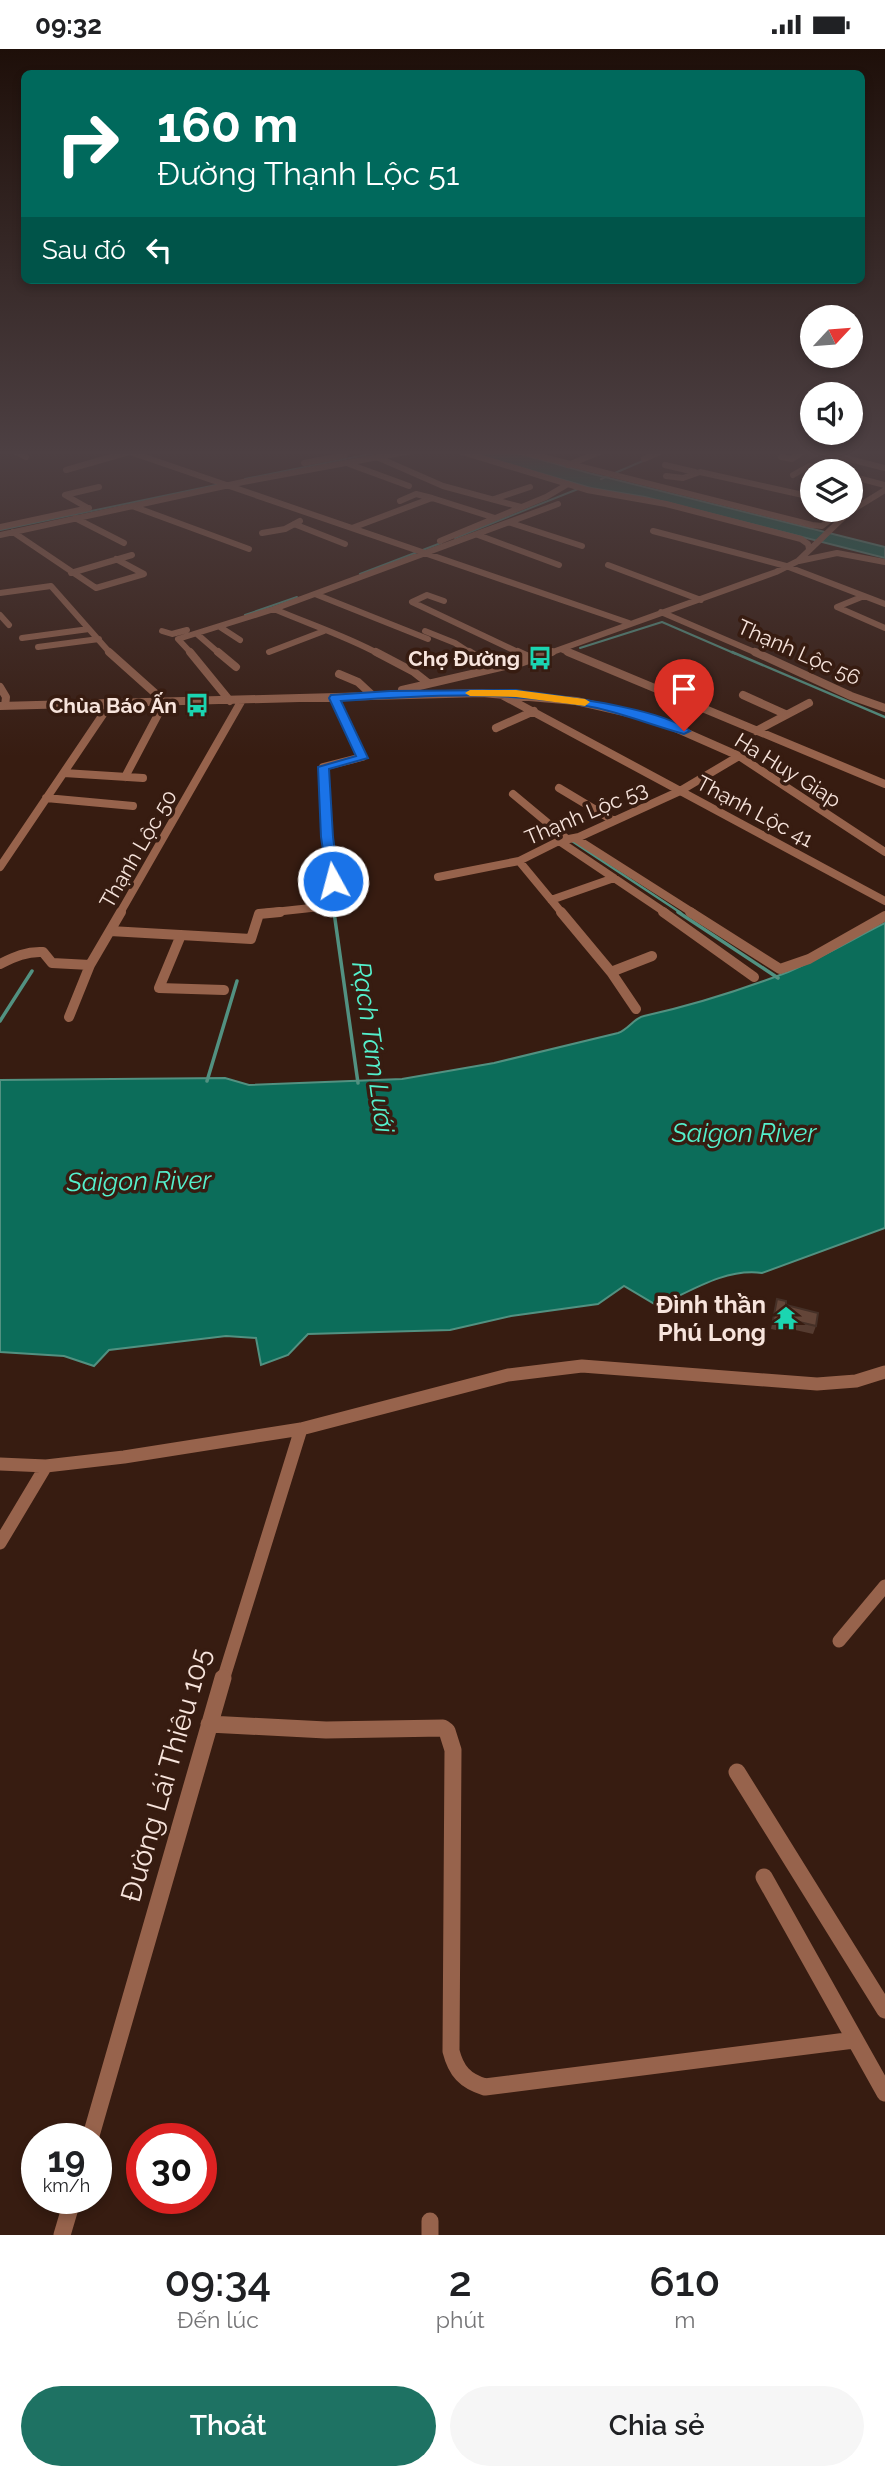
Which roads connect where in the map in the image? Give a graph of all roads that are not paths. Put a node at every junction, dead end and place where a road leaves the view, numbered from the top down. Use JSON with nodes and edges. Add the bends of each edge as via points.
{"nodes":[{"id":1,"x":43,"y":553,"type":"edge"},
{"id":2,"x":414,"y":553,"type":"edge"},
{"id":3,"x":415,"y":553,"type":"edge"},
{"id":4,"x":426,"y":553,"type":"edge"},
{"id":5,"x":527,"y":553,"type":"edge"},
{"id":6,"x":737,"y":553,"type":"edge"},
{"id":7,"x":805,"y":553,"type":"edge"},
{"id":8,"x":833,"y":553,"type":"edge"},
{"id":9,"x":842,"y":553,"type":"edge"},
{"id":10,"x":132,"y":555,"type":"dead end"},
{"id":11,"x":116,"y":559,"type":"junction"},
{"id":12,"x":798,"y":561,"type":"junction"},
{"id":13,"x":885,"y":562,"type":"edge"},
{"id":14,"x":559,"y":565,"type":"dead end"},
{"id":15,"x":608,"y":565,"type":"dead end"},
{"id":16,"x":786,"y":566,"type":"junction"},
{"id":17,"x":71,"y":573,"type":"junction"},
{"id":18,"x":0,"y":593,"type":"edge"},
{"id":19,"x":315,"y":594,"type":"junction"},
{"id":20,"x":864,"y":596,"type":"junction"},
{"id":21,"x":701,"y":600,"type":"junction"},
{"id":22,"x":444,"y":601,"type":"dead end"},
{"id":23,"x":885,"y":604,"type":"edge"},
{"id":24,"x":274,"y":609,"type":"junction"},
{"id":25,"x":661,"y":612,"type":"junction"},
{"id":26,"x":0,"y":615,"type":"edge"},
{"id":27,"x":629,"y":624,"type":"junction"},
{"id":28,"x":9,"y":625,"type":"dead end"},
{"id":29,"x":220,"y":627,"type":"junction"},
{"id":30,"x":885,"y":628,"type":"edge"},
{"id":31,"x":89,"y":629,"type":"junction"},
{"id":32,"x":162,"y":631,"type":"dead end"},
{"id":33,"x":324,"y":631,"type":"junction"},
{"id":34,"x":425,"y":631,"type":"dead end"},
{"id":35,"x":197,"y":634,"type":"junction"},
{"id":36,"x":22,"y":638,"type":"dead end"},
{"id":37,"x":99,"y":639,"type":"junction"},
{"id":38,"x":428,"y":639,"type":"dead end"},
{"id":39,"x":240,"y":640,"type":"dead end"},
{"id":40,"x":38,"y":647,"type":"dead end"},
{"id":41,"x":561,"y":649,"type":"junction"},
{"id":42,"x":269,"y":652,"type":"dead end"},
{"id":43,"x":533,"y":659,"type":"junction"},
{"id":44,"x":236,"y":667,"type":"dead end"},
{"id":45,"x":495,"y":668,"type":"junction"},
{"id":46,"x":339,"y":674,"type":"dead end"},
{"id":47,"x":428,"y":683,"type":"junction"},
{"id":48,"x":0,"y":687,"type":"edge"},
{"id":49,"x":498,"y":693,"type":"junction"},
{"id":50,"x":390,"y":694,"type":"junction"},
{"id":51,"x":372,"y":695,"type":"junction"},
{"id":52,"x":743,"y":695,"type":"dead end"},
{"id":53,"x":334,"y":698,"type":"junction"},
{"id":54,"x":242,"y":700,"type":"junction"},
{"id":55,"x":230,"y":701,"type":"junction"},
{"id":56,"x":161,"y":703,"type":"junction"},
{"id":57,"x":809,"y":703,"type":"dead end"},
{"id":58,"x":110,"y":705,"type":"junction"},
{"id":59,"x":2,"y":706,"type":"edge"},
{"id":60,"x":885,"y":708,"type":"edge"},
{"id":61,"x":534,"y":712,"type":"junction"},
{"id":62,"x":785,"y":714,"type":"junction"},
{"id":63,"x":496,"y":728,"type":"dead end"},
{"id":64,"x":756,"y":731,"type":"junction"},
{"id":65,"x":739,"y":757,"type":"junction"},
{"id":66,"x":64,"y":773,"type":"junction"},
{"id":67,"x":125,"y":777,"type":"junction"},
{"id":68,"x":143,"y":778,"type":"dead end"},
{"id":69,"x":885,"y":784,"type":"edge"},
{"id":70,"x":559,"y":788,"type":"dead end"},
{"id":71,"x":681,"y":789,"type":"junction"},
{"id":72,"x":513,"y":794,"type":"dead end"},
{"id":73,"x":46,"y":798,"type":"junction"},
{"id":74,"x":133,"y":806,"type":"dead end"},
{"id":75,"x":614,"y":821,"type":"junction"},
{"id":76,"x":567,"y":839,"type":"junction"},
{"id":77,"x":885,"y":852,"type":"edge"},
{"id":78,"x":519,"y":861,"type":"junction"},
{"id":79,"x":0,"y":867,"type":"edge"},
{"id":80,"x":438,"y":877,"type":"dead end"},
{"id":81,"x":614,"y":878,"type":"junction"},
{"id":82,"x":551,"y":900,"type":"junction"},
{"id":83,"x":885,"y":901,"type":"edge"},
{"id":84,"x":885,"y":916,"type":"edge"},
{"id":85,"x":710,"y":925,"type":"junction"},
{"id":86,"x":110,"y":931,"type":"junction"},
{"id":87,"x":695,"y":933,"type":"junction"},
{"id":88,"x":181,"y":935,"type":"junction"},
{"id":89,"x":652,"y":956,"type":"dead end"},
{"id":90,"x":0,"y":964,"type":"edge"},
{"id":91,"x":90,"y":965,"type":"junction"},
{"id":92,"x":611,"y":972,"type":"junction"},
{"id":93,"x":754,"y":977,"type":"dead end"},
{"id":94,"x":224,"y":990,"type":"dead end"},
{"id":95,"x":636,"y":1009,"type":"dead end"},
{"id":96,"x":69,"y":1017,"type":"dead end"},
{"id":97,"x":885,"y":1372,"type":"edge"},
{"id":98,"x":300,"y":1429,"type":"junction"},
{"id":99,"x":0,"y":1464,"type":"edge"},
{"id":100,"x":46,"y":1466,"type":"junction"},
{"id":101,"x":0,"y":1543,"type":"edge"},
{"id":102,"x":885,"y":1586,"type":"edge"},
{"id":103,"x":839,"y":1641,"type":"dead end"},
{"id":104,"x":209,"y":1724,"type":"junction"},
{"id":105,"x":737,"y":1772,"type":"dead end"},
{"id":106,"x":764,"y":1877,"type":"dead end"},
{"id":107,"x":885,"y":2010,"type":"edge"},
{"id":108,"x":854,"y":2040,"type":"junction"},
{"id":109,"x":885,"y":2093,"type":"edge"},
{"id":110,"x":95,"y":2123,"type":"edge"},
{"id":111,"x":68,"y":2214,"type":"edge"},
{"id":112,"x":62,"y":2235,"type":"edge"}],
"edges":[{"from":1,"to":17,"type":"street"},
{"from":2,"to":32,"type":"street","via":[[203,625],[172,634]]},
{"from":3,"to":19,"type":"street"},
{"from":4,"to":27,"type":"street"},
{"from":5,"to":14,"type":"street"},
{"from":6,"to":16,"type":"street"},
{"from":7,"to":12,"type":"street"},
{"from":8,"to":12,"type":"street"},
{"from":9,"to":13,"type":"street"},
{"from":10,"to":11,"type":"street"},
{"from":11,"to":17,"type":"street"},
{"from":11,"to":17,"type":"street","via":[[144,573],[96,588]]},
{"from":12,"to":16,"type":"street"},
{"from":15,"to":21,"type":"street"},
{"from":16,"to":20,"type":"street"},
{"from":16,"to":21,"type":"street"},
{"from":18,"to":31,"type":"street","via":[[51,586]]},
{"from":19,"to":24,"type":"street"},
{"from":19,"to":38,"type":"street"},
{"from":20,"to":23,"type":"street"},
{"from":20,"to":30,"type":"street","via":[[837,607]]},
{"from":21,"to":25,"type":"street"},
{"from":22,"to":43,"type":"street","via":[[427,595],[412,602]]},
{"from":24,"to":29,"type":"street"},
{"from":24,"to":33,"type":"street"},
{"from":25,"to":27,"type":"street"},
{"from":25,"to":60,"type":"street","name":"Thạnh Lộc 56"},
{"from":26,"to":28,"type":"street"},
{"from":27,"to":41,"type":"street"},
{"from":29,"to":35,"type":"street"},
{"from":29,"to":39,"type":"street"},
{"from":31,"to":36,"type":"street"},
{"from":31,"to":37,"type":"street"},
{"from":33,"to":42,"type":"street"},
{"from":33,"to":47,"type":"street","via":[[355,641]]},
{"from":34,"to":45,"type":"street"},
{"from":35,"to":44,"type":"street"},
{"from":35,"to":55,"type":"street","via":[[177,641]]},
{"from":37,"to":40,"type":"street"},
{"from":37,"to":56,"type":"street"},
{"from":41,"to":43,"type":"street"},
{"from":41,"to":64,"type":"street"},
{"from":43,"to":45,"type":"street"},
{"from":45,"to":47,"type":"street"},
{"from":46,"to":51,"type":"street"},
{"from":47,"to":50,"type":"street"},
{"from":48,"to":59,"type":"street","via":[[5,697]]},
{"from":49,"to":50,"type":"street","name":"Ha Huy Giap"},
{"from":49,"to":61,"type":"street","name":"Thạnh Lộc 41"},
{"from":49,"to":65,"type":"street","name":"Ha Huy Giap","via":[[558,698],[627,712],[684,731]]},
{"from":50,"to":51,"type":"street","name":"Ha Huy Giap"},
{"from":51,"to":53,"type":"street","name":"Ha Huy Giap"},
{"from":52,"to":62,"type":"street"},
{"from":53,"to":54,"type":"street","name":"Ha Huy Giap"},
{"from":53,"to":88,"type":"street","via":[[362,758],[323,767],[336,900],[320,907],[259,914],[251,939]]},
{"from":54,"to":55,"type":"street","name":"Ha Huy Giap"},
{"from":54,"to":86,"type":"street","name":"Thạnh Lộc 50"},
{"from":55,"to":56,"type":"street","name":"Ha Huy Giap"},
{"from":56,"to":58,"type":"street","name":"Ha Huy Giap"},
{"from":56,"to":67,"type":"street"},
{"from":57,"to":62,"type":"street"},
{"from":58,"to":59,"type":"street","name":"Ha Huy Giap"},
{"from":58,"to":66,"type":"street"},
{"from":61,"to":63,"type":"street"},
{"from":61,"to":71,"type":"street","name":"Thạnh Lộc 41"},
{"from":62,"to":64,"type":"street"},
{"from":64,"to":69,"type":"street"},
{"from":65,"to":71,"type":"street","name":"Thạnh Lộc 53"},
{"from":65,"to":77,"type":"street","name":"Ha Huy Giap"},
{"from":66,"to":67,"type":"street"},
{"from":66,"to":73,"type":"street"},
{"from":67,"to":68,"type":"street"},
{"from":70,"to":75,"type":"street"},
{"from":71,"to":75,"type":"street","name":"Thạnh Lộc 53"},
{"from":71,"to":83,"type":"street","name":"Thạnh Lộc 41"},
{"from":72,"to":76,"type":"street"},
{"from":73,"to":74,"type":"street"},
{"from":73,"to":79,"type":"street"},
{"from":75,"to":76,"type":"street","name":"Thạnh Lộc 53"},
{"from":76,"to":78,"type":"street","name":"Thạnh Lộc 53"},
{"from":76,"to":81,"type":"street"},
{"from":76,"to":85,"type":"street"},
{"from":78,"to":80,"type":"street","name":"Thạnh Lộc 53"},
{"from":78,"to":82,"type":"street"},
{"from":81,"to":82,"type":"street"},
{"from":81,"to":87,"type":"street"},
{"from":82,"to":92,"type":"street"},
{"from":84,"to":85,"type":"street","via":[[809,959],[780,969]]},
{"from":85,"to":87,"type":"street"},
{"from":86,"to":88,"type":"street"},
{"from":86,"to":91,"type":"street","name":"Thạnh Lộc 50"},
{"from":87,"to":93,"type":"street"},
{"from":88,"to":94,"type":"street","via":[[159,988]]},
{"from":89,"to":92,"type":"street"},
{"from":90,"to":91,"type":"street","via":[[37,951],[52,963]]},
{"from":91,"to":96,"type":"street","name":"Thạnh Lộc 50"},
{"from":92,"to":95,"type":"street"},
{"from":97,"to":98,"type":"street","via":[[856,1381],[817,1384],[582,1366],[508,1375]]},
{"from":98,"to":100,"type":"street"},
{"from":98,"to":104,"type":"street","name":"Đường Lái Thiêu 105"},
{"from":99,"to":100,"type":"street"},
{"from":100,"to":101,"type":"street"},
{"from":102,"to":103,"type":"street"},
{"from":104,"to":108,"type":"street","via":[[447,1731],[453,1749],[451,2051],[454,2067],[464,2080],[485,2087]]},
{"from":104,"to":110,"type":"street","name":"Đường Lái Thiêu 105"},
{"from":105,"to":107,"type":"street"},
{"from":106,"to":108,"type":"street"},
{"from":108,"to":109,"type":"street"},
{"from":111,"to":112,"type":"street"}]}
